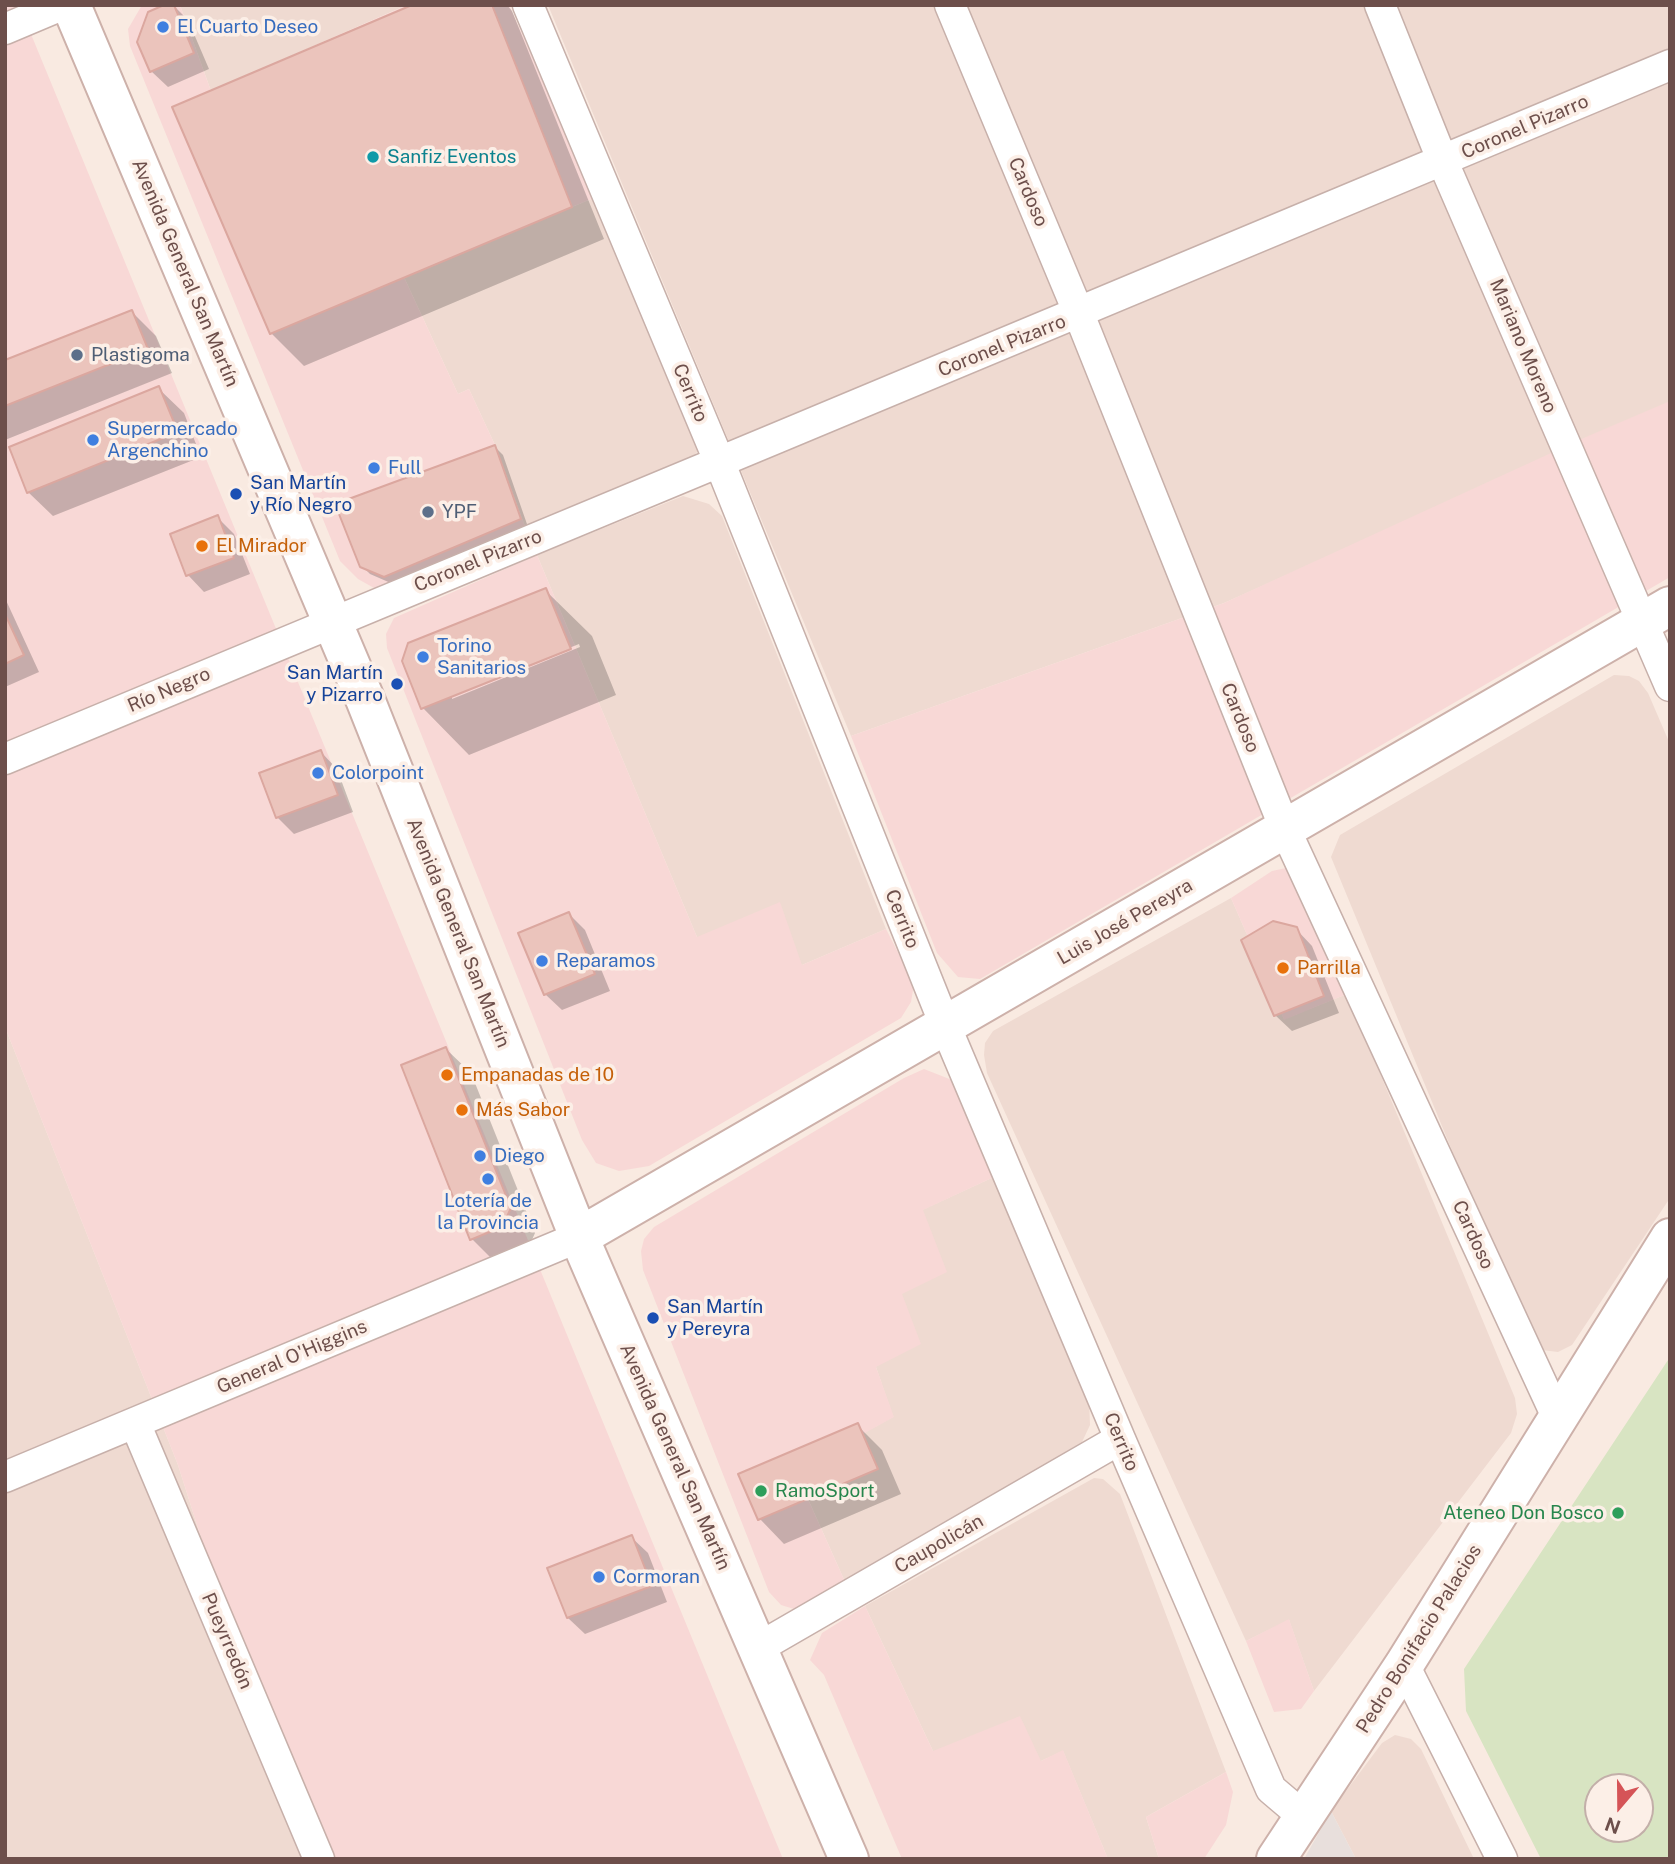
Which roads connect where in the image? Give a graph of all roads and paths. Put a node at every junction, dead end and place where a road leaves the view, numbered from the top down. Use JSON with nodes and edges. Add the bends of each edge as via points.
{"nodes":[{"id":1,"x":62,"y":5,"type":"edge"},
{"id":2,"x":71,"y":5,"type":"edge"},
{"id":3,"x":528,"y":5,"type":"edge"},
{"id":4,"x":950,"y":5,"type":"edge"},
{"id":5,"x":1380,"y":5,"type":"edge"},
{"id":6,"x":5,"y":29,"type":"edge"},
{"id":7,"x":1670,"y":65,"type":"edge"},
{"id":8,"x":1443,"y":162,"type":"junction"},
{"id":9,"x":1079,"y":314,"type":"junction"},
{"id":10,"x":719,"y":461,"type":"junction"},
{"id":11,"x":1656,"y":614,"type":"edge"},
{"id":12,"x":332,"y":621,"type":"junction"},
{"id":13,"x":1670,"y":686,"type":"edge"},
{"id":14,"x":5,"y":759,"type":"edge"},
{"id":15,"x":1285,"y":829,"type":"junction"},
{"id":16,"x":945,"y":1026,"type":"junction"},
{"id":17,"x":579,"y":1237,"type":"junction"},
{"id":18,"x":1670,"y":1238,"type":"edge"},
{"id":19,"x":1558,"y":1419,"type":"junction"},
{"id":20,"x":135,"y":1423,"type":"junction"},
{"id":21,"x":1120,"y":1439,"type":"junction"},
{"id":22,"x":5,"y":1477,"type":"edge"},
{"id":23,"x":758,"y":1648,"type":"junction"},
{"id":24,"x":1404,"y":1665,"type":"junction"},
{"id":25,"x":1304,"y":1817,"type":"junction"},
{"id":26,"x":319,"y":1859,"type":"edge"},
{"id":27,"x":849,"y":1859,"type":"edge"},
{"id":28,"x":1276,"y":1859,"type":"edge"},
{"id":29,"x":1502,"y":1859,"type":"edge"}],
"edges":[{"from":1,"to":6,"type":"street"},
{"from":2,"to":12,"type":"main road","name":"Avenida General San Martín"},
{"from":3,"to":10,"type":"street","name":"Cerrito"},
{"from":4,"to":9,"type":"street","name":"Cardoso"},
{"from":5,"to":8,"type":"street","name":"Mariano Moreno"},
{"from":7,"to":8,"type":"street","name":"Coronel Pizarro"},
{"from":8,"to":9,"type":"street","name":"Coronel Pizarro"},
{"from":8,"to":11,"type":"street","name":"Mariano Moreno"},
{"from":9,"to":10,"type":"street","name":"Coronel Pizarro"},
{"from":9,"to":15,"type":"street","name":"Cardoso"},
{"from":10,"to":12,"type":"street","name":"Coronel Pizarro"},
{"from":10,"to":16,"type":"street","name":"Cerrito"},
{"from":11,"to":13,"type":"street","name":"Mariano Moreno"},
{"from":11,"to":15,"type":"main road","name":"Luis José Pereyra"},
{"from":12,"to":14,"type":"street","name":"Río Negro"},
{"from":12,"to":17,"type":"main road","name":"Avenida General San Martín"},
{"from":15,"to":16,"type":"main road","name":"Luis José Pereyra"},
{"from":15,"to":19,"type":"street","name":"Cardoso"},
{"from":16,"to":17,"type":"main road","name":"Luis José Pereyra"},
{"from":16,"to":21,"type":"street","name":"Cerrito"},
{"from":17,"to":20,"type":"street","name":"General O'Higgins"},
{"from":17,"to":23,"type":"main road","name":"Avenida General San Martín"},
{"from":18,"to":19,"type":"main road","name":"Pedro Bonifacio Palacios"},
{"from":19,"to":24,"type":"main road","name":"Pedro Bonifacio Palacios"},
{"from":20,"to":22,"type":"street","name":"General O'Higgins"},
{"from":20,"to":26,"type":"street","name":"Pueyrredón"},
{"from":21,"to":23,"type":"street","name":"Caupolicán"},
{"from":21,"to":25,"type":"street","name":"Cerrito","via":[[1271,1789]]},
{"from":23,"to":27,"type":"main road","name":"Avenida General San Martín"},
{"from":24,"to":25,"type":"main road","name":"Pedro Bonifacio Palacios"},
{"from":24,"to":29,"type":"street"},
{"from":25,"to":28,"type":"main road","name":"Pedro Bonifacio Palacios"}]}
